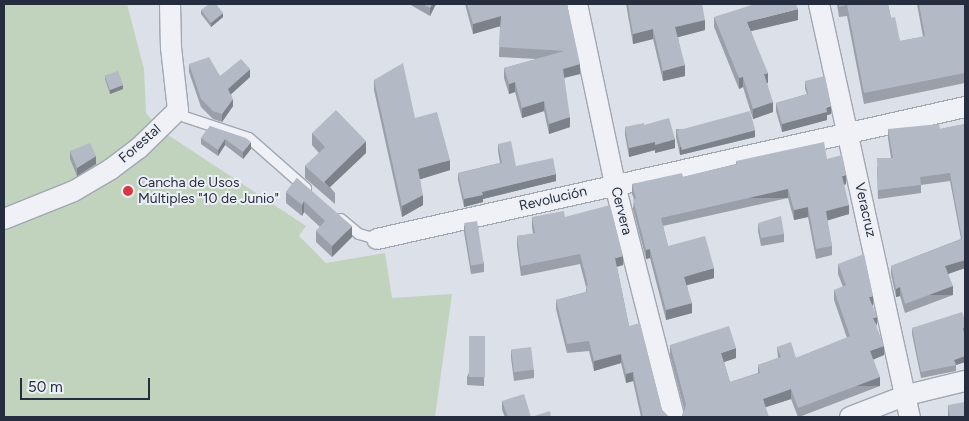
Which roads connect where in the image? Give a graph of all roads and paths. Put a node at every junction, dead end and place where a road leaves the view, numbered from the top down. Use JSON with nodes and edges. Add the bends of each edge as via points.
{"nodes":[{"id":1,"x":170,"y":4,"type":"edge"},
{"id":2,"x":577,"y":4,"type":"edge"},
{"id":3,"x":819,"y":4,"type":"edge"},
{"id":4,"x":965,"y":106,"type":"edge"},
{"id":5,"x":178,"y":110,"type":"junction"},
{"id":6,"x":848,"y":134,"type":"junction"},
{"id":7,"x":615,"y":185,"type":"junction"},
{"id":8,"x":312,"y":194,"type":"edge"},
{"id":9,"x":334,"y":212,"type":"edge"},
{"id":10,"x":4,"y":219,"type":"edge"},
{"id":11,"x":377,"y":239,"type":"joint"},
{"id":12,"x":965,"y":381,"type":"edge"},
{"id":13,"x":907,"y":395,"type":"junction"},
{"id":14,"x":674,"y":417,"type":"edge"},
{"id":15,"x":850,"y":417,"type":"edge"},
{"id":16,"x":910,"y":417,"type":"edge"}],
"edges":[{"from":1,"to":5,"type":"street"},
{"from":2,"to":7,"type":"street","name":"Cervera"},
{"from":3,"to":6,"type":"street","name":"Veracruz"},
{"from":4,"to":6,"type":"street","name":"Revolución"},
{"from":5,"to":8,"type":"lane","via":[[184,117],[249,138]]},
{"from":5,"to":10,"type":"street","name":"Forestal","via":[[138,149],[111,169],[74,191]]},
{"from":6,"to":7,"type":"street","name":"Revolución"},
{"from":6,"to":13,"type":"street","name":"Veracruz"},
{"from":7,"to":11,"type":"street","name":"Revolución"},
{"from":7,"to":14,"type":"street","name":"Cervera"},
{"from":9,"to":11,"type":"lane","name":"Revolución","via":[[359,234]]},
{"from":12,"to":13,"type":"street"},
{"from":13,"to":15,"type":"street"},
{"from":13,"to":16,"type":"street","name":"Veracruz"}]}
